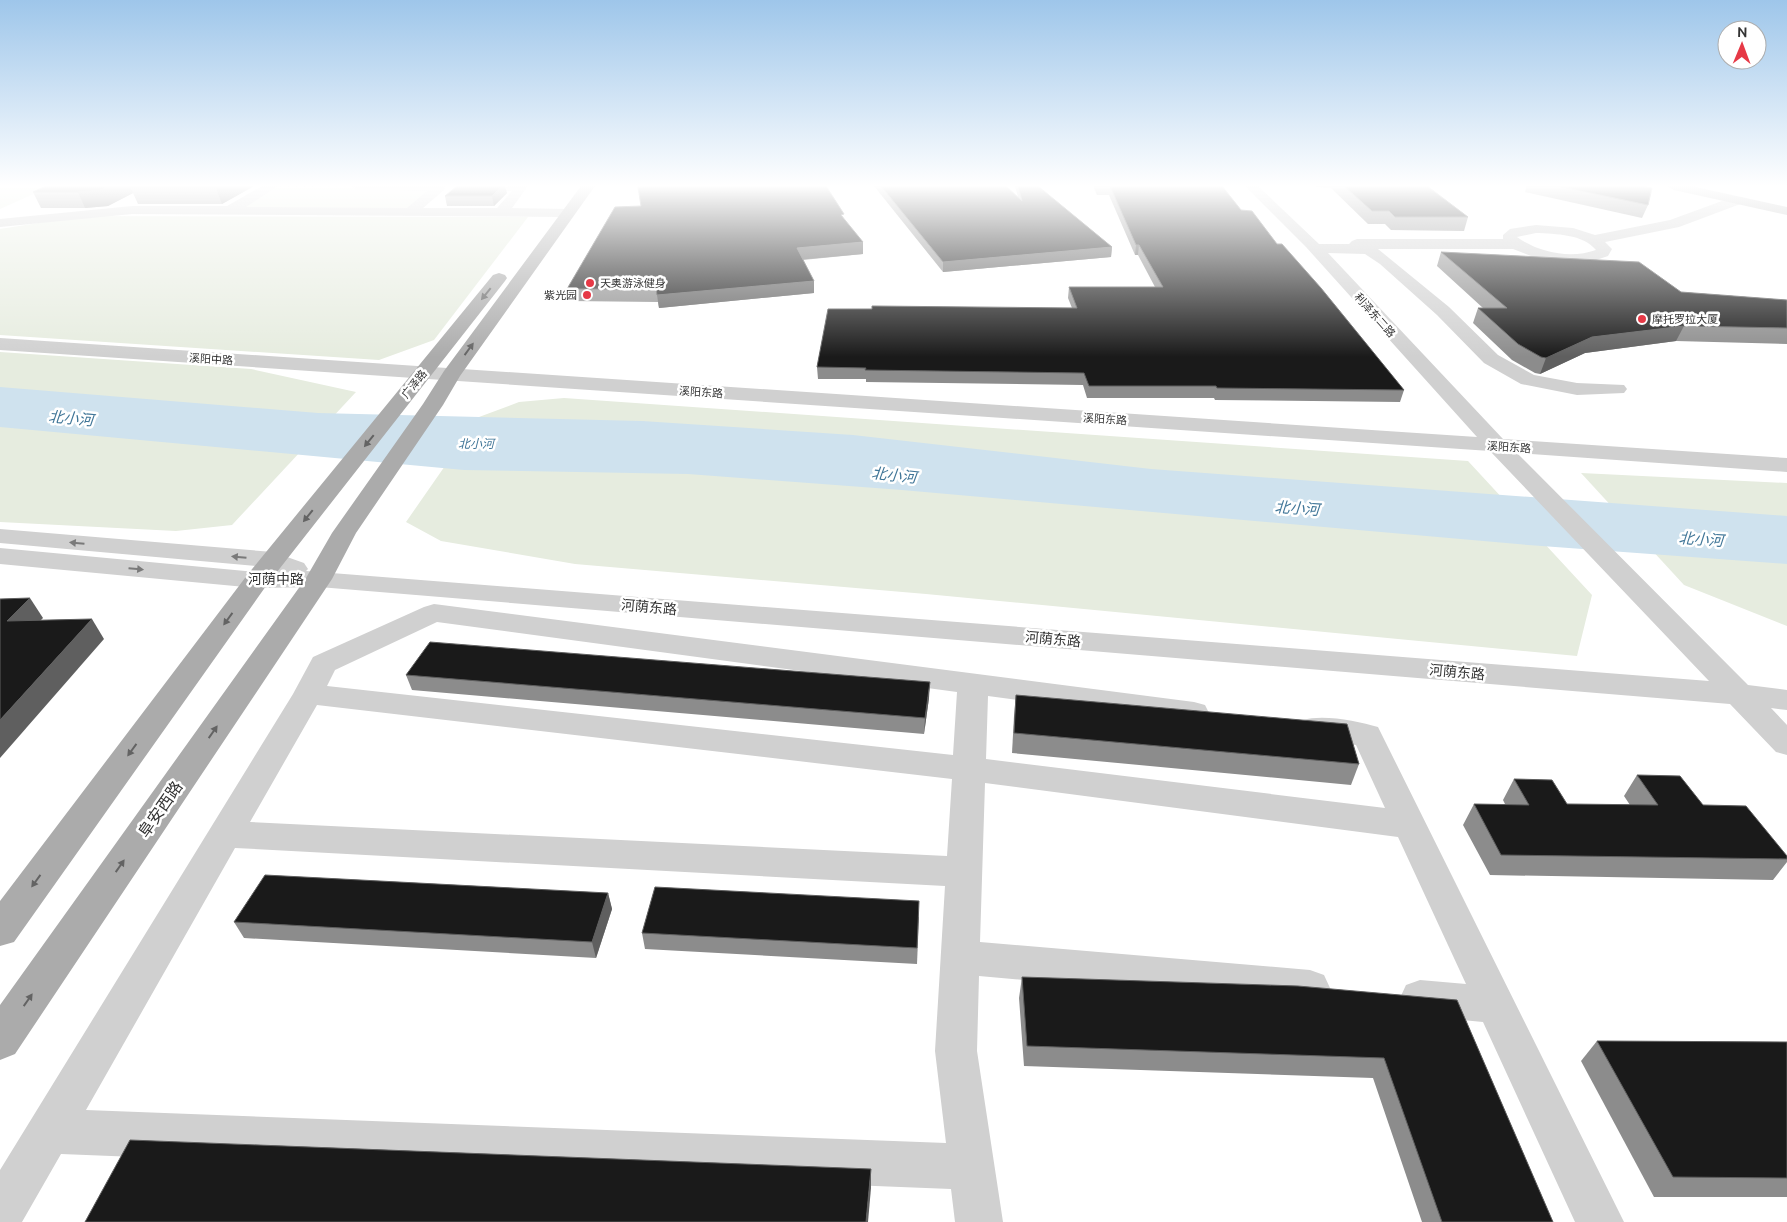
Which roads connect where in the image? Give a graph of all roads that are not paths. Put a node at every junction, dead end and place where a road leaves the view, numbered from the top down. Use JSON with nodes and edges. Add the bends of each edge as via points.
{"nodes":[{"id":1,"x":546,"y":243,"type":"edge"},
{"id":2,"x":1309,"y":243,"type":"edge"},
{"id":3,"x":1596,"y":243,"type":"edge"},
{"id":4,"x":1515,"y":244,"type":"joint"},
{"id":5,"x":1312,"y":246,"type":"junction"},
{"id":6,"x":509,"y":265,"type":"dead end"},
{"id":7,"x":0,"y":344,"type":"edge"},
{"id":8,"x":423,"y":374,"type":"junction"},
{"id":9,"x":451,"y":374,"type":"junction"},
{"id":10,"x":1617,"y":389,"type":"dead end"},
{"id":11,"x":1497,"y":446,"type":"junction"},
{"id":12,"x":1787,"y":466,"type":"edge"},
{"id":13,"x":0,"y":536,"type":"edge"},
{"id":14,"x":0,"y":556,"type":"edge"},
{"id":15,"x":265,"y":570,"type":"junction"},
{"id":16,"x":319,"y":579,"type":"junction"},
{"id":17,"x":972,"y":684,"type":"junction"},
{"id":18,"x":308,"y":694,"type":"junction"},
{"id":19,"x":1737,"y":694,"type":"junction"},
{"id":20,"x":1787,"y":700,"type":"edge"},
{"id":21,"x":1229,"y":717,"type":"edge"},
{"id":22,"x":1288,"y":725,"type":"edge"},
{"id":23,"x":1787,"y":744,"type":"edge"},
{"id":24,"x":969,"y":769,"type":"junction"},
{"id":25,"x":1410,"y":825,"type":"junction"},
{"id":26,"x":224,"y":834,"type":"junction"},
{"id":27,"x":964,"y":872,"type":"junction"},
{"id":28,"x":0,"y":930,"type":"edge"},
{"id":29,"x":960,"y":957,"type":"junction"},
{"id":30,"x":1347,"y":991,"type":"edge"},
{"id":31,"x":1386,"y":995,"type":"edge"},
{"id":32,"x":1496,"y":1005,"type":"junction"},
{"id":33,"x":0,"y":1040,"type":"edge"},
{"id":34,"x":49,"y":1131,"type":"junction"},
{"id":35,"x":972,"y":1167,"type":"junction"},
{"id":36,"x":0,"y":1214,"type":"edge"},
{"id":37,"x":979,"y":1222,"type":"edge"},
{"id":38,"x":1600,"y":1222,"type":"edge"}],
"edges":[{"from":9,"to":1,"type":"main road","name":"广泽路","one_way":true},
{"from":2,"to":5,"type":"street","name":"利泽东二路"},
{"from":3,"to":4,"type":"street","via":[[1604,249],[1603,253],[1585,258],[1546,254]]},
{"from":4,"to":5,"type":"street"},
{"from":5,"to":10,"type":"street","via":[[1369,249],[1443,312],[1491,359],[1528,380],[1577,389]]},
{"from":5,"to":11,"type":"street","name":"利泽东二路"},
{"from":6,"to":8,"type":"main road","name":"广泽路","one_way":true},
{"from":7,"to":8,"type":"street","name":"溪阳中路"},
{"from":8,"to":9,"type":"street","name":"溪阳东路"},
{"from":8,"to":15,"type":"main road","name":"广泽路","one_way":true},
{"from":9,"to":11,"type":"street","name":"溪阳东路"},
{"from":9,"to":16,"type":"main road","name":"广泽路","via":[[344,533]]},
{"from":11,"to":12,"type":"street","name":"溪阳东路"},
{"from":11,"to":19,"type":"street","name":"利泽东二路"},
{"from":15,"to":13,"type":"street","name":"河荫中路","one_way":true},
{"from":14,"to":15,"type":"street","name":"河荫中路","one_way":true},
{"from":15,"to":16,"type":"street","name":"河荫中路"},
{"from":15,"to":28,"type":"main road","one_way":true},
{"from":16,"to":19,"type":"street","name":"河荫东路"},
{"from":33,"to":16,"type":"main road","name":"阜安西路","one_way":true},
{"from":17,"to":18,"type":"street","via":[[434,613],[324,664]]},
{"from":17,"to":21,"type":"street"},
{"from":17,"to":24,"type":"street"},
{"from":18,"to":24,"type":"street"},
{"from":18,"to":26,"type":"street"},
{"from":19,"to":20,"type":"street","name":"河荫东路"},
{"from":19,"to":23,"type":"street","name":"利泽东二路"},
{"from":22,"to":25,"type":"street","via":[[1367,735]]},
{"from":24,"to":25,"type":"street"},
{"from":24,"to":27,"type":"street"},
{"from":25,"to":32,"type":"street"},
{"from":26,"to":27,"type":"street"},
{"from":26,"to":34,"type":"street"},
{"from":27,"to":29,"type":"street"},
{"from":29,"to":30,"type":"street"},
{"from":29,"to":35,"type":"street","via":[[956,1051]]},
{"from":31,"to":32,"type":"street"},
{"from":32,"to":38,"type":"street"},
{"from":34,"to":35,"type":"street"},
{"from":34,"to":36,"type":"street"},
{"from":35,"to":37,"type":"street"}]}
